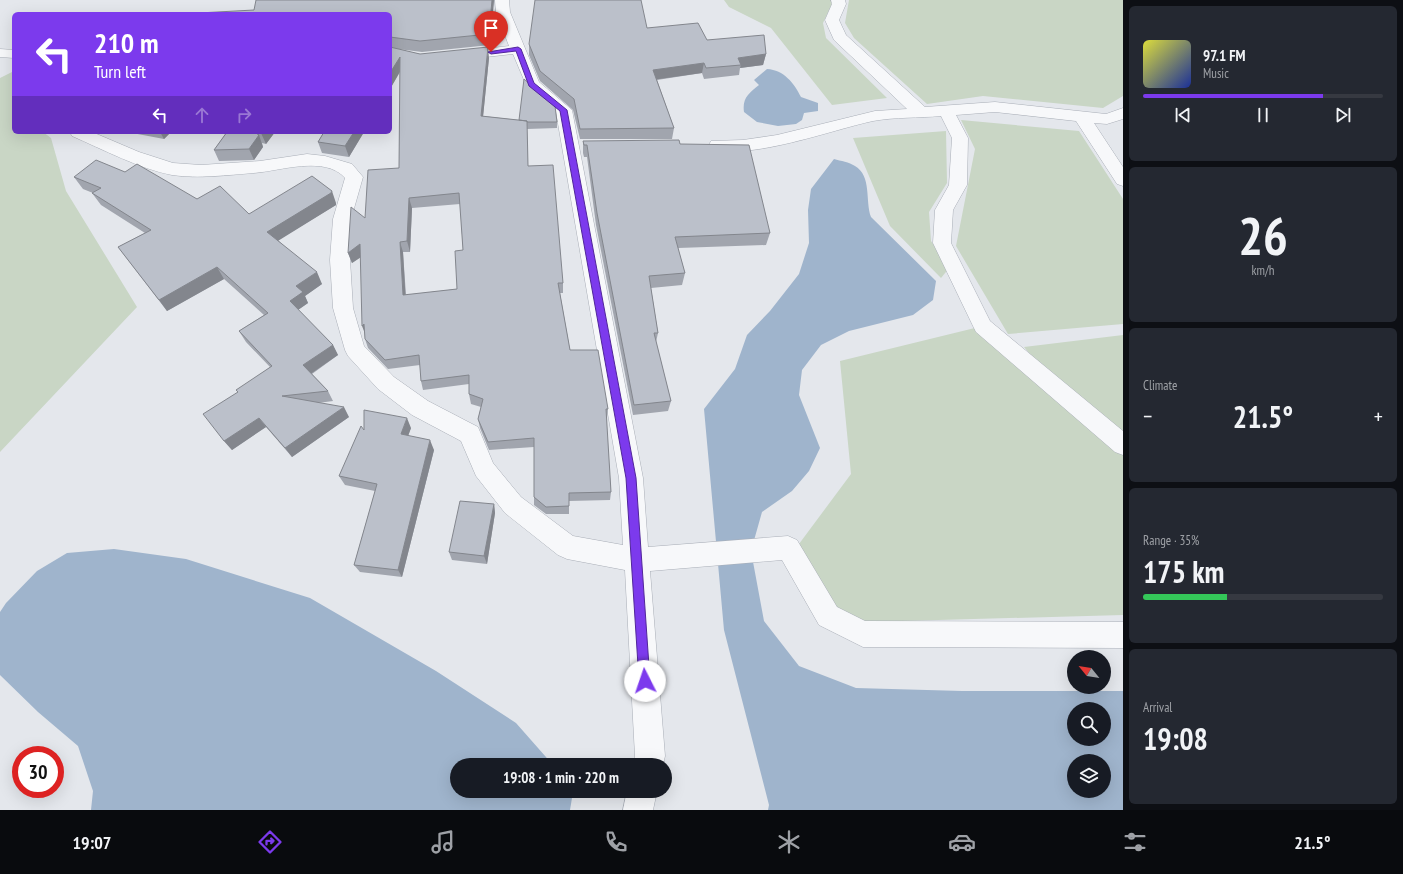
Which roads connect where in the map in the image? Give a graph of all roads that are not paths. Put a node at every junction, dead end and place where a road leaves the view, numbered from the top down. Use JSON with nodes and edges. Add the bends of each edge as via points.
{"nodes":[{"id":1,"x":502,"y":0,"type":"edge"},
{"id":2,"x":838,"y":0,"type":"edge"},
{"id":3,"x":518,"y":49,"type":"junction"},
{"id":4,"x":0,"y":53,"type":"edge"},
{"id":5,"x":12,"y":54,"type":"edge"},
{"id":6,"x":444,"y":57,"type":"edge"},
{"id":7,"x":946,"y":111,"type":"junction"},
{"id":8,"x":922,"y":113,"type":"junction"},
{"id":9,"x":1123,"y":113,"type":"edge"},
{"id":10,"x":1081,"y":116,"type":"junction"},
{"id":11,"x":83,"y":134,"type":"edge"},
{"id":12,"x":698,"y":146,"type":"edge"},
{"id":13,"x":1123,"y":180,"type":"edge"},
{"id":14,"x":1123,"y":444,"type":"edge"},
{"id":15,"x":636,"y":560,"type":"junction"},
{"id":16,"x":1123,"y":635,"type":"edge"},
{"id":17,"x":650,"y":758,"type":"edge"},
{"id":18,"x":641,"y":798,"type":"edge"},
{"id":19,"x":638,"y":810,"type":"edge"}],
"edges":[{"from":1,"to":3,"type":"street","via":[[502,12]]},
{"from":2,"to":8,"type":"street","via":[[839,4],[832,20],[839,37]]},
{"from":3,"to":6,"type":"street"},
{"from":3,"to":15,"type":"street","via":[[532,84],[564,110],[580,147],[631,478]]},
{"from":4,"to":5,"type":"street"},
{"from":7,"to":8,"type":"street"},
{"from":7,"to":10,"type":"street","via":[[995,107]]},
{"from":7,"to":14,"type":"street","via":[[960,138],[958,185],[944,210],[942,243],[983,326]]},
{"from":8,"to":12,"type":"street","via":[[875,116],[778,140],[743,145]]},
{"from":9,"to":10,"type":"street","via":[[1107,119]]},
{"from":10,"to":13,"type":"street"},
{"from":11,"to":15,"type":"street","via":[[133,156],[172,168],[202,171],[260,167],[308,160],[346,168],[354,178],[342,219],[340,260],[343,308],[355,350],[391,387],[420,408],[470,434],[484,469],[513,505],[567,547]]},
{"from":15,"to":16,"type":"street","via":[[788,548],[828,616],[863,634]]},
{"from":15,"to":17,"type":"street"},
{"from":18,"to":19,"type":"street"}]}
